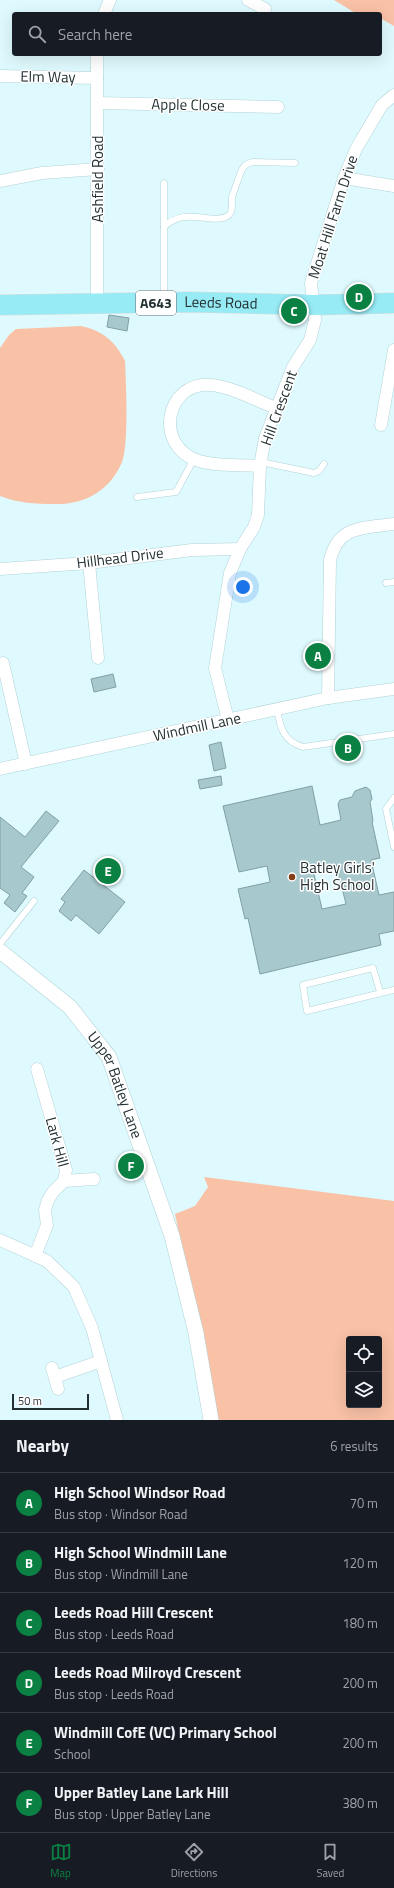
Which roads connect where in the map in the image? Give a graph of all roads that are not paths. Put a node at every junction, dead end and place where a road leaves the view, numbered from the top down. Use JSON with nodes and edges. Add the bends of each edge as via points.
{"nodes":[{"id":1,"x":110,"y":0,"type":"edge"},
{"id":2,"x":248,"y":0,"type":"edge"},
{"id":3,"x":265,"y":9,"type":"dead end"},
{"id":4,"x":105,"y":12,"type":"edge"},
{"id":5,"x":97,"y":56,"type":"edge"},
{"id":6,"x":0,"y":76,"type":"edge"},
{"id":7,"x":97,"y":78,"type":"junction"},
{"id":8,"x":394,"y":95,"type":"edge"},
{"id":9,"x":98,"y":103,"type":"junction"},
{"id":10,"x":278,"y":107,"type":"dead end"},
{"id":11,"x":295,"y":163,"type":"dead end"},
{"id":12,"x":98,"y":169,"type":"junction"},
{"id":13,"x":344,"y":178,"type":"junction"},
{"id":14,"x":0,"y":181,"type":"edge"},
{"id":15,"x":164,"y":183,"type":"dead end"},
{"id":16,"x":394,"y":186,"type":"edge"},
{"id":17,"x":164,"y":227,"type":"junction"},
{"id":18,"x":164,"y":303,"type":"junction"},
{"id":19,"x":394,"y":303,"type":"edge"},
{"id":20,"x":97,"y":305,"type":"junction"},
{"id":21,"x":313,"y":305,"type":"junction"},
{"id":22,"x":0,"y":306,"type":"edge"},
{"id":23,"x":394,"y":350,"type":"edge"},
{"id":24,"x":275,"y":408,"type":"junction"},
{"id":25,"x":381,"y":425,"type":"dead end"},
{"id":26,"x":194,"y":459,"type":"junction"},
{"id":27,"x":260,"y":464,"type":"junction"},
{"id":28,"x":324,"y":464,"type":"dead end"},
{"id":29,"x":137,"y":496,"type":"dead end"},
{"id":30,"x":394,"y":524,"type":"edge"},
{"id":31,"x":240,"y":549,"type":"junction"},
{"id":32,"x":89,"y":563,"type":"junction"},
{"id":33,"x":0,"y":569,"type":"edge"},
{"id":34,"x":394,"y":582,"type":"edge"},
{"id":35,"x":386,"y":583,"type":"dead end"},
{"id":36,"x":98,"y":658,"type":"dead end"},
{"id":37,"x":5,"y":663,"type":"edge"},
{"id":38,"x":394,"y":689,"type":"edge"},
{"id":39,"x":328,"y":698,"type":"junction"},
{"id":40,"x":277,"y":709,"type":"junction"},
{"id":41,"x":228,"y":720,"type":"junction"},
{"id":42,"x":394,"y":734,"type":"edge"},
{"id":43,"x":26,"y":764,"type":"junction"},
{"id":44,"x":0,"y":769,"type":"edge"},
{"id":45,"x":394,"y":798,"type":"edge"},
{"id":46,"x":394,"y":847,"type":"edge"},
{"id":47,"x":34,"y":901,"type":"dead end"},
{"id":48,"x":0,"y":944,"type":"edge"},
{"id":49,"x":0,"y":951,"type":"edge"},
{"id":50,"x":394,"y":990,"type":"edge"},
{"id":51,"x":380,"y":992,"type":"junction"},
{"id":52,"x":37,"y":1069,"type":"dead end"},
{"id":53,"x":94,"y":1179,"type":"dead end"},
{"id":54,"x":64,"y":1181,"type":"junction"},
{"id":55,"x":1,"y":1243,"type":"edge"},
{"id":56,"x":35,"y":1256,"type":"junction"},
{"id":57,"x":101,"y":1360,"type":"junction"},
{"id":58,"x":55,"y":1378,"type":"dead end"},
{"id":59,"x":117,"y":1420,"type":"edge"},
{"id":60,"x":211,"y":1420,"type":"edge"}],
"edges":[{"from":1,"to":4,"type":"street"},
{"from":2,"to":3,"type":"street"},
{"from":5,"to":7,"type":"street","name":"Ashfield Road"},
{"from":6,"to":7,"type":"street","name":"Elm Way"},
{"from":7,"to":9,"type":"street","name":"Ashfield Road"},
{"from":8,"to":13,"type":"street","name":"Moat Hill Farm Drive","via":[[382,105],[356,149]]},
{"from":9,"to":10,"type":"street","name":"Apple Close"},
{"from":9,"to":12,"type":"street","name":"Ashfield Road"},
{"from":11,"to":17,"type":"lane","via":[[248,163],[243,167],[232,196],[232,209],[228,215],[220,218],[181,216]]},
{"from":12,"to":14,"type":"street","via":[[42,173]]},
{"from":12,"to":20,"type":"street","name":"Ashfield Road"},
{"from":13,"to":16,"type":"street"},
{"from":13,"to":21,"type":"street","name":"Moat Hill Farm Drive","via":[[311,283]]},
{"from":15,"to":17,"type":"lane"},
{"from":17,"to":18,"type":"lane"},
{"from":18,"to":20,"type":"main road","name":"Leeds Road","number":"A643"},
{"from":18,"to":21,"type":"main road","name":"Leeds Road","number":"A643"},
{"from":19,"to":21,"type":"main road","name":"Leeds Road","number":"A643"},
{"from":20,"to":22,"type":"main road","name":"Leeds Road","number":"A643"},
{"from":21,"to":24,"type":"street","name":"Hill Crescent","via":[[315,320],[310,340],[293,367]]},
{"from":23,"to":25,"type":"street"},
{"from":24,"to":26,"type":"street","via":[[212,385],[201,385],[187,391],[171,410],[171,435],[176,445]]},
{"from":24,"to":27,"type":"street","name":"Hill Crescent"},
{"from":26,"to":27,"type":"street","via":[[210,463]]},
{"from":26,"to":29,"type":"lane","via":[[176,492]]},
{"from":27,"to":28,"type":"lane","via":[[314,473]]},
{"from":27,"to":31,"type":"street","name":"Hill Crescent","via":[[258,516]]},
{"from":30,"to":39,"type":"street","via":[[344,534],[333,548],[330,560]]},
{"from":31,"to":32,"type":"street","name":"Hillhead Drive","via":[[192,550]]},
{"from":31,"to":41,"type":"street","via":[[230,573],[215,668]]},
{"from":32,"to":33,"type":"street","name":"Hillhead Drive"},
{"from":32,"to":36,"type":"street"},
{"from":34,"to":35,"type":"lane"},
{"from":37,"to":43,"type":"street"},
{"from":38,"to":39,"type":"street","name":"Windmill Lane"},
{"from":39,"to":40,"type":"street","name":"Windmill Lane"},
{"from":40,"to":41,"type":"street","name":"Windmill Lane"},
{"from":40,"to":42,"type":"lane","via":[[280,727],[285,737],[295,745],[303,747]]},
{"from":41,"to":43,"type":"street","name":"Windmill Lane"},
{"from":43,"to":44,"type":"street","name":"Windmill Lane"},
{"from":45,"to":46,"type":"lane","via":[[386,809]]},
{"from":47,"to":48,"type":"lane"},
{"from":49,"to":60,"type":"street","name":"Upper Batley Lane","via":[[70,1007],[109,1057],[172,1236],[196,1333]]},
{"from":50,"to":51,"type":"lane"},
{"from":51,"to":51,"type":"lane","via":[[307,1011],[303,985],[373,968]]},
{"from":52,"to":54,"type":"street","name":"Lark Hill","via":[[66,1170]]},
{"from":53,"to":54,"type":"street"},
{"from":54,"to":56,"type":"street","name":"Lark Hill","via":[[48,1200],[45,1210],[47,1225]]},
{"from":55,"to":56,"type":"street"},
{"from":56,"to":57,"type":"street","via":[[47,1261],[74,1287],[92,1328]]},
{"from":57,"to":58,"type":"street"},
{"from":57,"to":59,"type":"street"}]}
